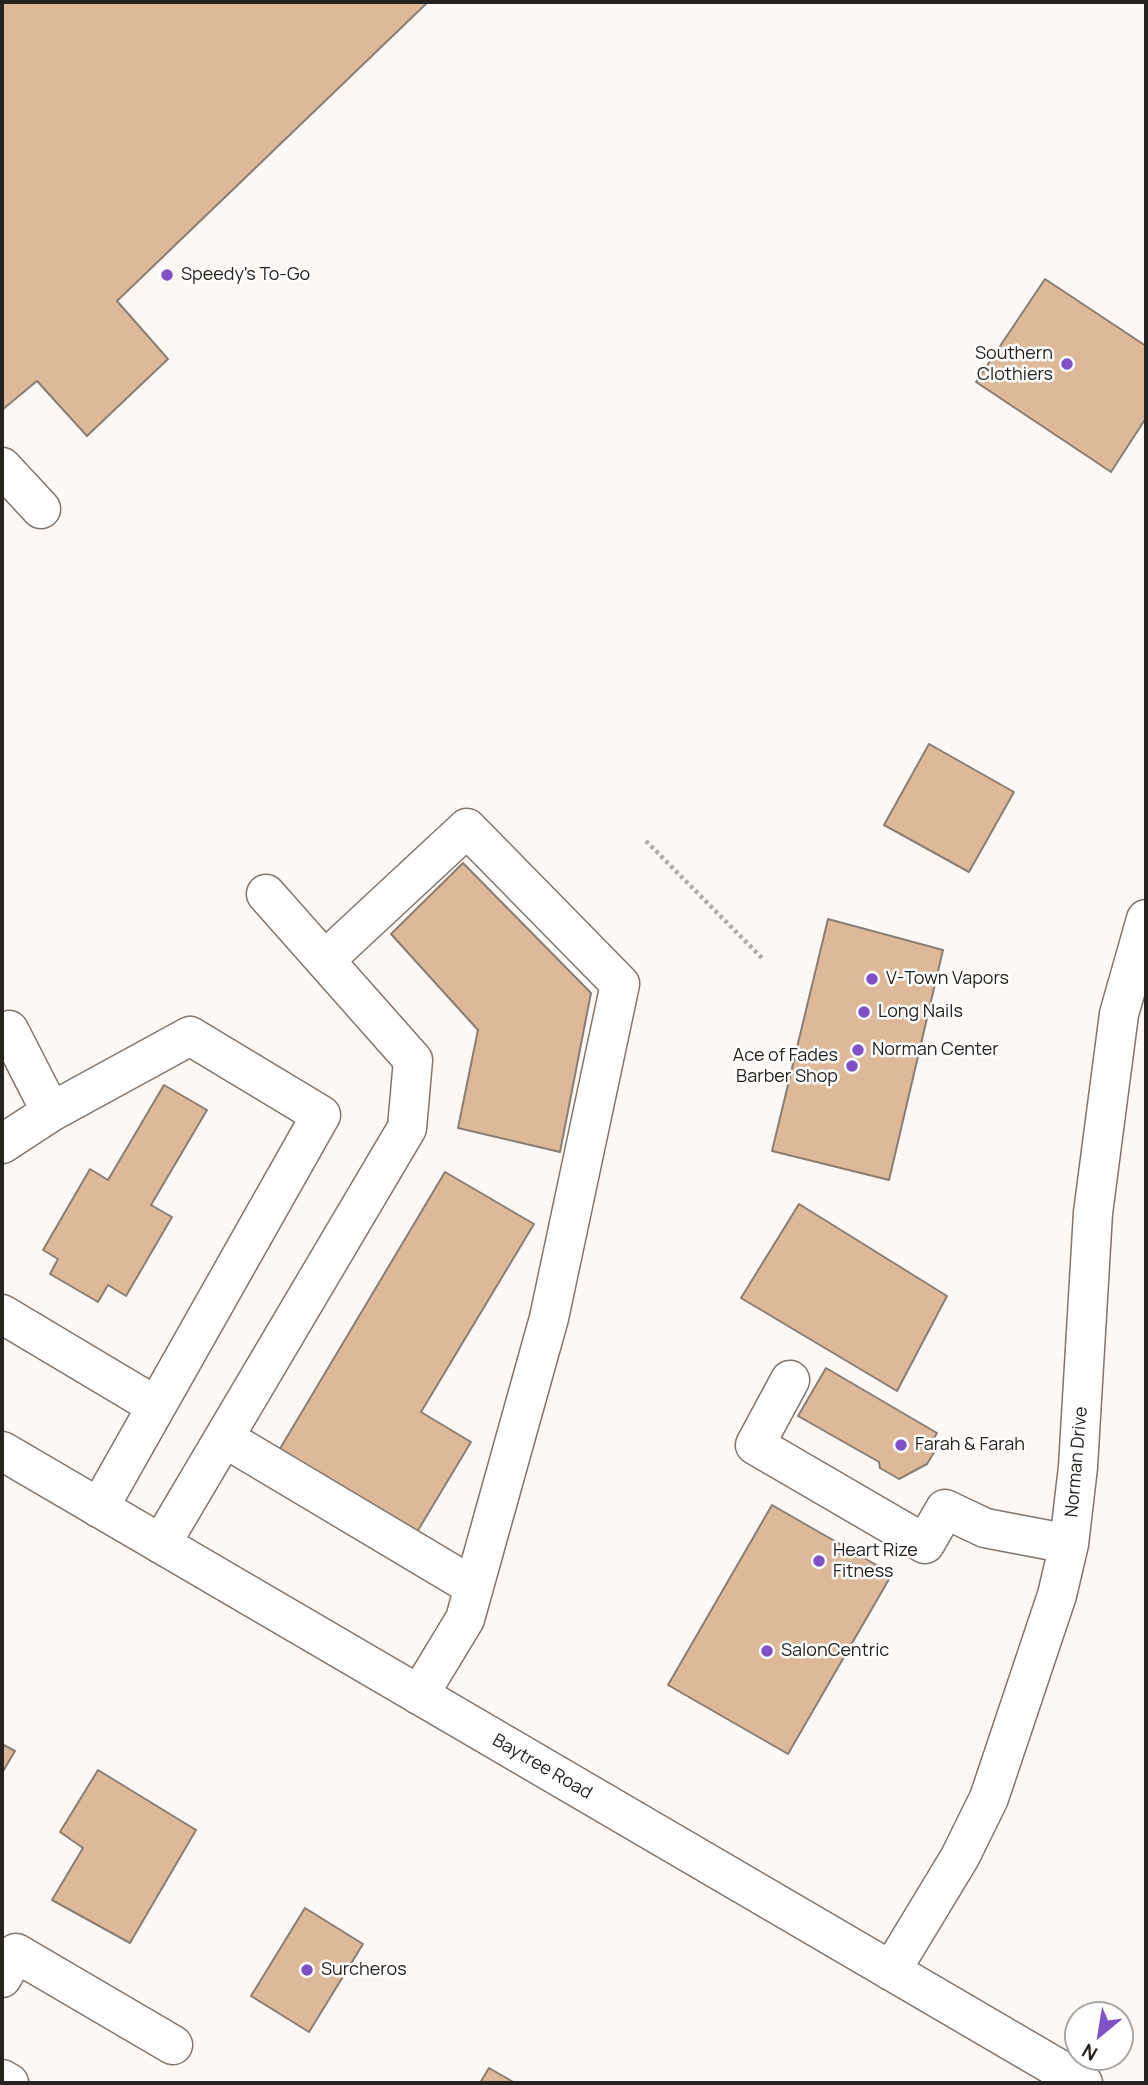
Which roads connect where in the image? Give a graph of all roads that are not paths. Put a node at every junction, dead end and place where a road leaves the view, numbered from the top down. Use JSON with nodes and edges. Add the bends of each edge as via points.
{"nodes":[{"id":1,"x":2,"y":467,"type":"edge"},
{"id":2,"x":41,"y":509,"type":"dead end"},
{"id":3,"x":266,"y":894,"type":"dead end"},
{"id":4,"x":1146,"y":919,"type":"edge"},
{"id":5,"x":325,"y":960,"type":"junction"},
{"id":6,"x":9,"y":1030,"type":"dead end"},
{"id":7,"x":51,"y":1112,"type":"junction"},
{"id":8,"x":4,"y":1135,"type":"edge"},
{"id":9,"x":2,"y":1314,"type":"edge"},
{"id":10,"x":790,"y":1380,"type":"dead end"},
{"id":11,"x":156,"y":1406,"type":"junction"},
{"id":12,"x":226,"y":1439,"type":"junction"},
{"id":13,"x":2,"y":1451,"type":"edge"},
{"id":14,"x":99,"y":1508,"type":"junction"},
{"id":15,"x":161,"y":1544,"type":"junction"},
{"id":16,"x":1069,"y":1544,"type":"junction"},
{"id":17,"x":474,"y":1587,"type":"junction"},
{"id":18,"x":419,"y":1695,"type":"junction"},
{"id":19,"x":891,"y":1971,"type":"junction"},
{"id":20,"x":2,"y":1978,"type":"edge"},
{"id":21,"x":173,"y":2045,"type":"dead end"},
{"id":22,"x":2,"y":2079,"type":"edge"},
{"id":23,"x":9,"y":2083,"type":"edge"},
{"id":24,"x":1083,"y":2083,"type":"edge"}],
"edges":[{"from":1,"to":2,"type":"main road"},
{"from":3,"to":5,"type":"main road"},
{"from":4,"to":16,"type":"main road","name":"Norman Drive","via":[[1119,1014],[1093,1213]]},
{"from":5,"to":12,"type":"main road","via":[[413,1060],[407,1128]]},
{"from":5,"to":17,"type":"main road","via":[[467,828],[620,984],[549,1318]]},
{"from":6,"to":7,"type":"main road"},
{"from":7,"to":8,"type":"main road"},
{"from":7,"to":11,"type":"main road","via":[[190,1036],[321,1115]]},
{"from":9,"to":11,"type":"main road"},
{"from":10,"to":16,"type":"main road","via":[[755,1446],[925,1544],[945,1509],[985,1528]]},
{"from":11,"to":14,"type":"main road"},
{"from":12,"to":15,"type":"main road"},
{"from":12,"to":17,"type":"main road"},
{"from":13,"to":14,"type":"main road","name":"Baytree Road"},
{"from":14,"to":15,"type":"main road","name":"Baytree Road"},
{"from":15,"to":18,"type":"main road","name":"Baytree Road"},
{"from":16,"to":19,"type":"main road","name":"Norman Drive","via":[[1036,1666],[989,1798],[960,1857]]},
{"from":17,"to":18,"type":"main road","via":[[465,1619]]},
{"from":18,"to":19,"type":"main road","name":"Baytree Road"},
{"from":19,"to":24,"type":"main road","name":"Baytree Road"},
{"from":20,"to":21,"type":"main road","via":[[16,1953]]},
{"from":22,"to":23,"type":"main road"}]}
